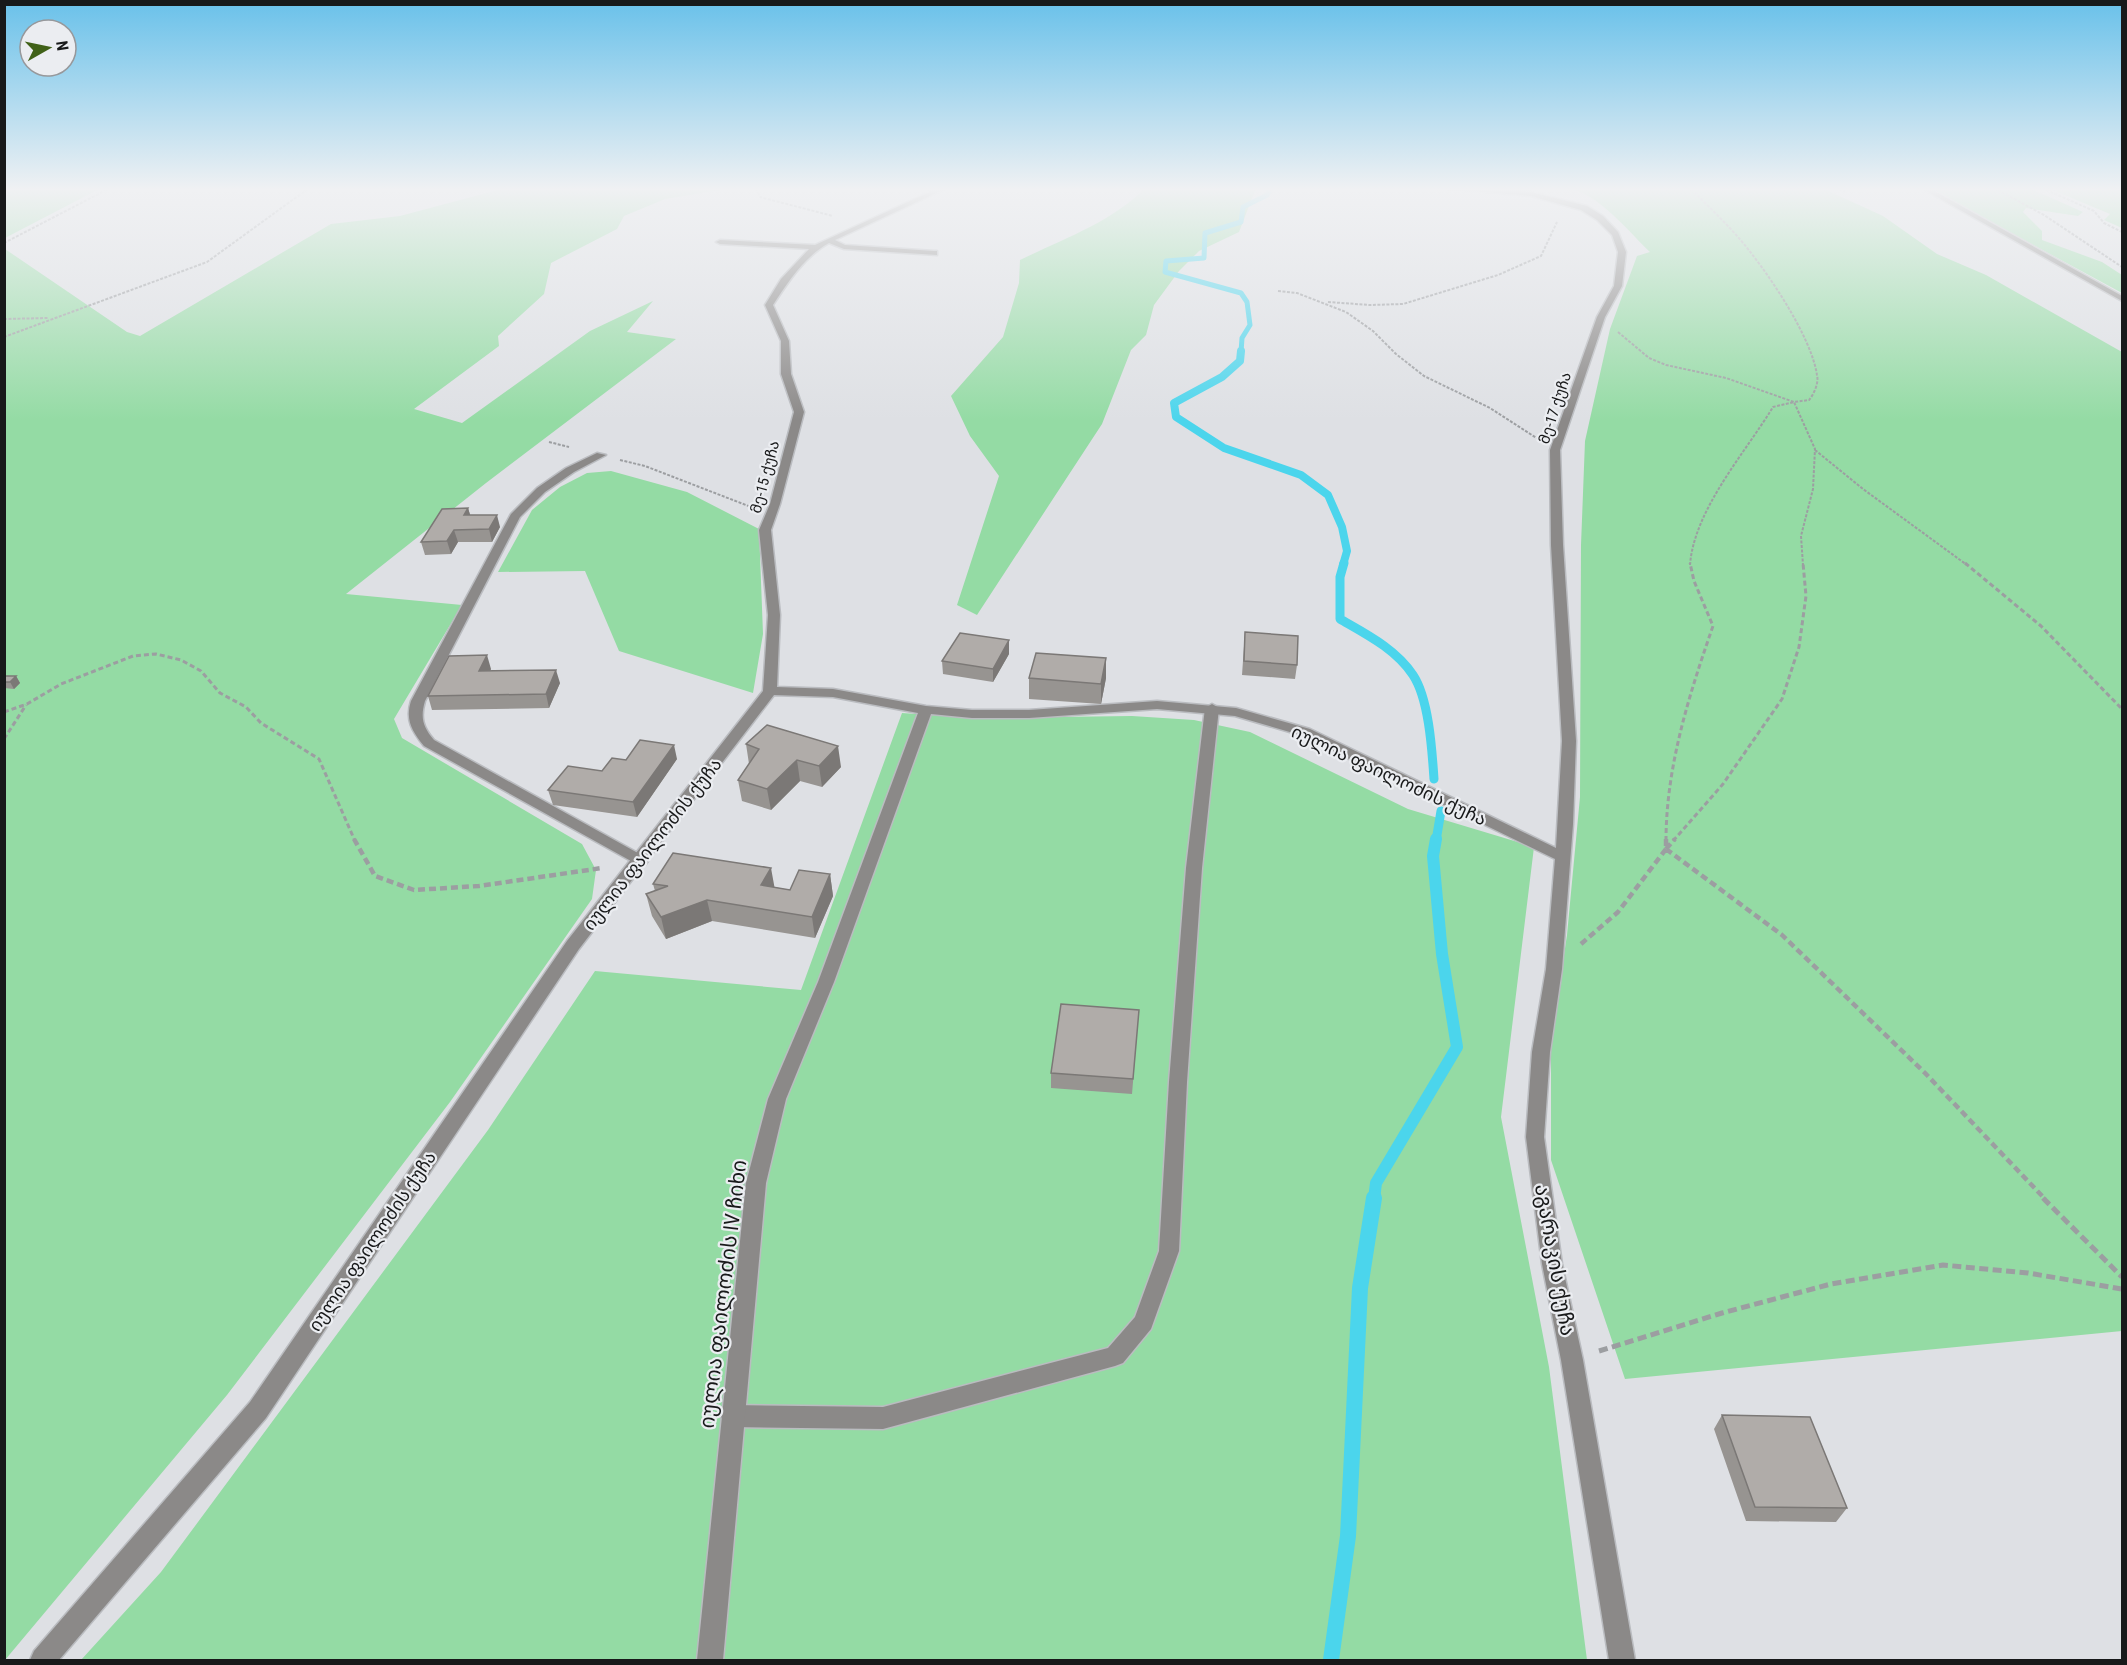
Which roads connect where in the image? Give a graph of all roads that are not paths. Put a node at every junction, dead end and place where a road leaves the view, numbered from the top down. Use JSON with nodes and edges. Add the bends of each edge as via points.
{"nodes":[{"id":1,"x":799,"y":266,"type":"edge"},
{"id":2,"x":1620,"y":266,"type":"edge"},
{"id":3,"x":2063,"y":266,"type":"edge"},
{"id":4,"x":2122,"y":299,"type":"edge"},
{"id":5,"x":601,"y":455,"type":"road end"},
{"id":6,"x":771,"y":691,"type":"junction"},
{"id":7,"x":1212,"y":708,"type":"junction"},
{"id":8,"x":926,"y":710,"type":"junction"},
{"id":9,"x":1563,"y":857,"type":"junction"},
{"id":10,"x":640,"y":861,"type":"junction"},
{"id":11,"x":732,"y":1416,"type":"junction"},
{"id":12,"x":43,"y":1660,"type":"edge"},
{"id":13,"x":710,"y":1660,"type":"edge"},
{"id":14,"x":1622,"y":1660,"type":"edge"}],
"edges":[{"from":1,"to":6,"type":"street","name":"მე-15 ქუჩა","via":[[769,304],[785,341],[786,374],[799,412],[765,530],[774,615]]},
{"from":2,"to":9,"type":"street","name":"მე-17 ქუჩა","via":[[1618,286],[1601,317],[1556,450],[1557,545],[1569,741]]},
{"from":3,"to":4,"type":"street"},
{"from":5,"to":10,"type":"street","via":[[541,490],[515,516],[413,715],[429,743]]},
{"from":6,"to":8,"type":"street","name":"იულია ფაილოძის ქუჩა","via":[[833,693]]},
{"from":6,"to":10,"type":"street","name":"იულია ფაილოძის ქუჩა"},
{"from":7,"to":8,"type":"street","name":"იულია ფაილოძის ქუჩა","via":[[1156,705],[1029,714]]},
{"from":7,"to":9,"type":"street","name":"იულია ფაილოძის ქუჩა","via":[[1305,732]]},
{"from":7,"to":11,"type":"street","via":[[1194,868],[1169,1251],[1144,1322],[1115,1356],[883,1418]]},
{"from":8,"to":11,"type":"street","name":"იულია ფაილოძის IV ჩიხი","via":[[826,982],[777,1099],[756,1183]]},
{"from":9,"to":14,"type":"street","name":"აგარაკის ქუჩა","via":[[1535,1137],[1552,1264]]},
{"from":10,"to":12,"type":"street","name":"იულია ფაილოძის ქუჩა","via":[[573,945],[258,1410]]},
{"from":11,"to":13,"type":"street","name":"იულია ფაილოძის IV ჩიხი"}]}
